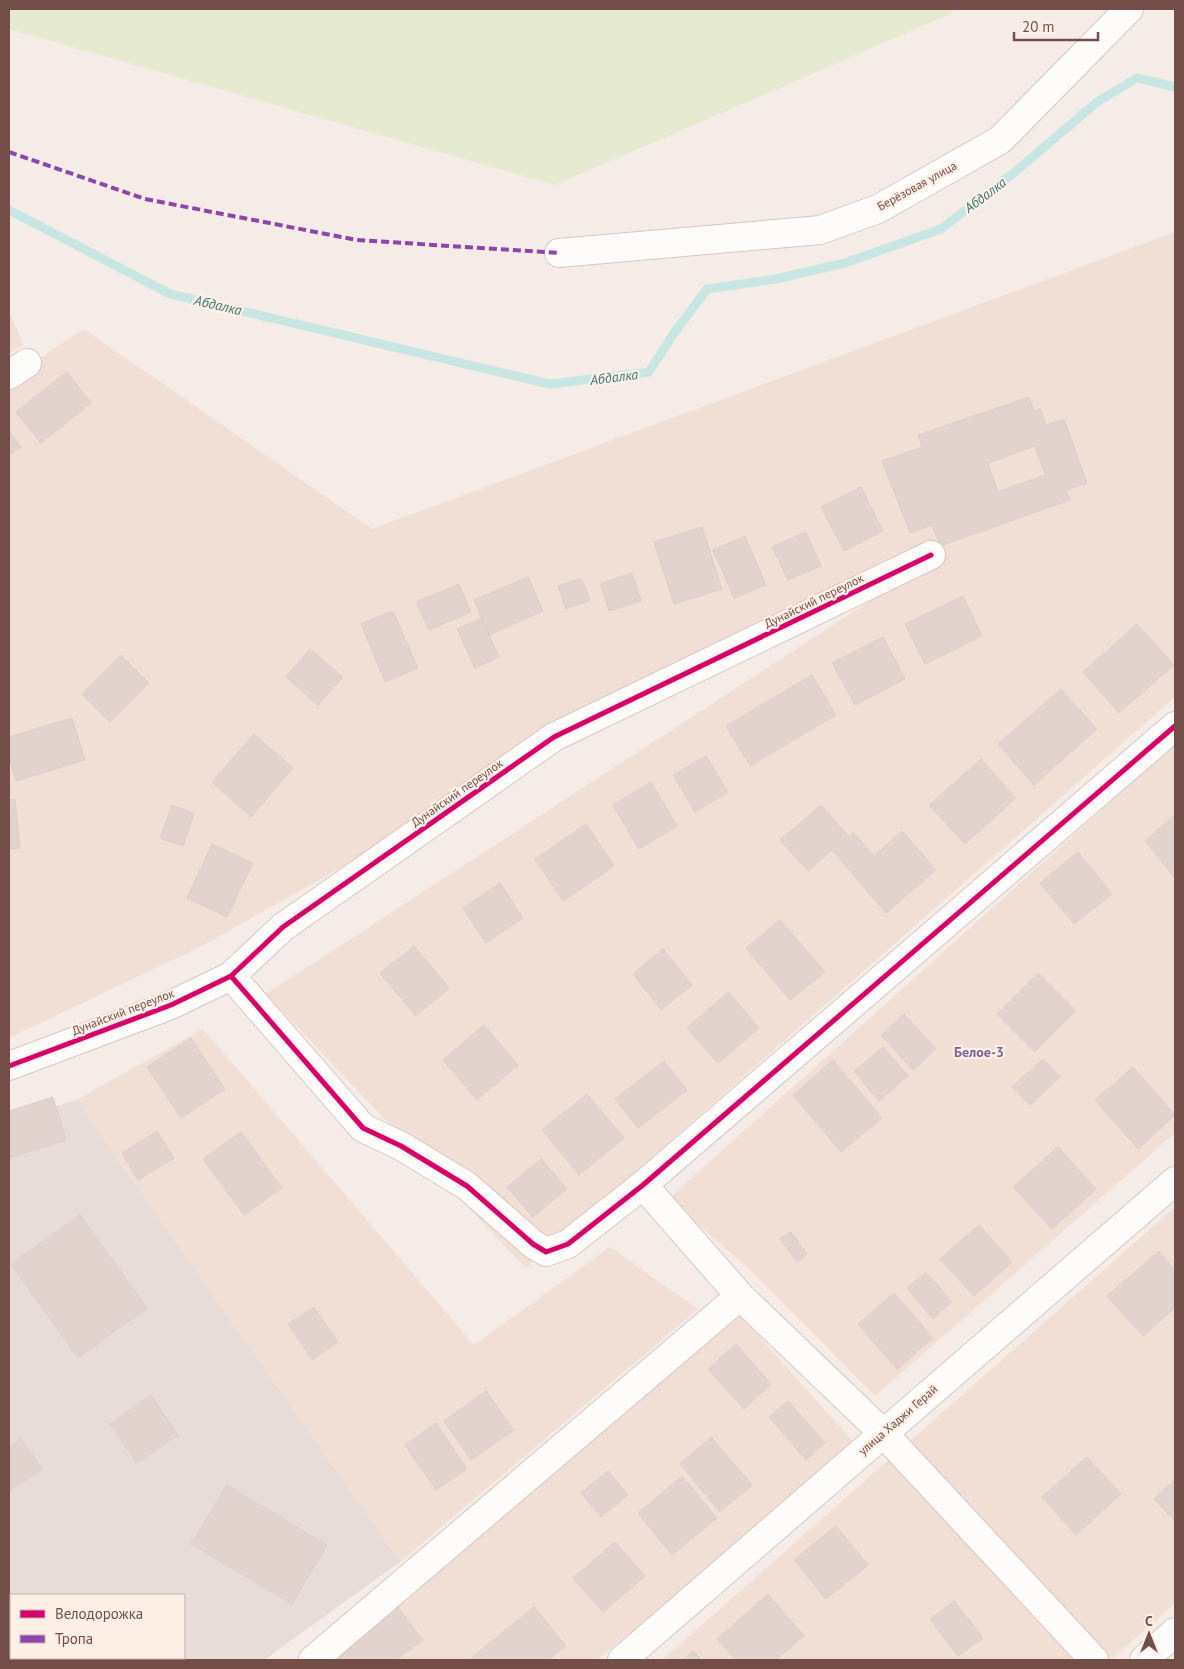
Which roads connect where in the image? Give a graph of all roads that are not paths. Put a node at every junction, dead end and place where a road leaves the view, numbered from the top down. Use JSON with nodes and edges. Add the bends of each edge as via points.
{"nodes":[{"id":1,"x":1129,"y":9,"type":"edge"},
{"id":2,"x":559,"y":253,"type":"dead end"},
{"id":3,"x":931,"y":555,"type":"dead end"},
{"id":4,"x":1175,"y":726,"type":"edge"},
{"id":5,"x":231,"y":976,"type":"junction"},
{"id":6,"x":9,"y":1066,"type":"edge"},
{"id":7,"x":1175,"y":1181,"type":"edge"},
{"id":8,"x":643,"y":1185,"type":"junction"},
{"id":9,"x":740,"y":1296,"type":"junction"},
{"id":10,"x":883,"y":1433,"type":"junction"},
{"id":11,"x":1175,"y":1632,"type":"edge"},
{"id":12,"x":313,"y":1660,"type":"edge"},
{"id":13,"x":622,"y":1660,"type":"edge"},
{"id":14,"x":1094,"y":1660,"type":"edge"},
{"id":15,"x":1144,"y":1660,"type":"edge"}],
"edges":[{"from":1,"to":2,"type":"street","name":"Берёзовая улица","via":[[1000,140],[878,209],[820,230]]},
{"from":3,"to":5,"type":"street","name":"Дунайский переулок","via":[[554,737],[283,927]]},
{"from":4,"to":8,"type":"street"},
{"from":5,"to":6,"type":"street","name":"Дунайский переулок","via":[[171,1006]]},
{"from":5,"to":8,"type":"street","via":[[363,1128],[467,1186],[546,1252],[568,1244]]},
{"from":7,"to":10,"type":"street","name":"улица Хаджи Герай"},
{"from":8,"to":9,"type":"street"},
{"from":9,"to":10,"type":"street"},
{"from":9,"to":12,"type":"street"},
{"from":10,"to":13,"type":"street","name":"улица Хаджи Герай"},
{"from":10,"to":14,"type":"street"},
{"from":11,"to":15,"type":"street"}]}
